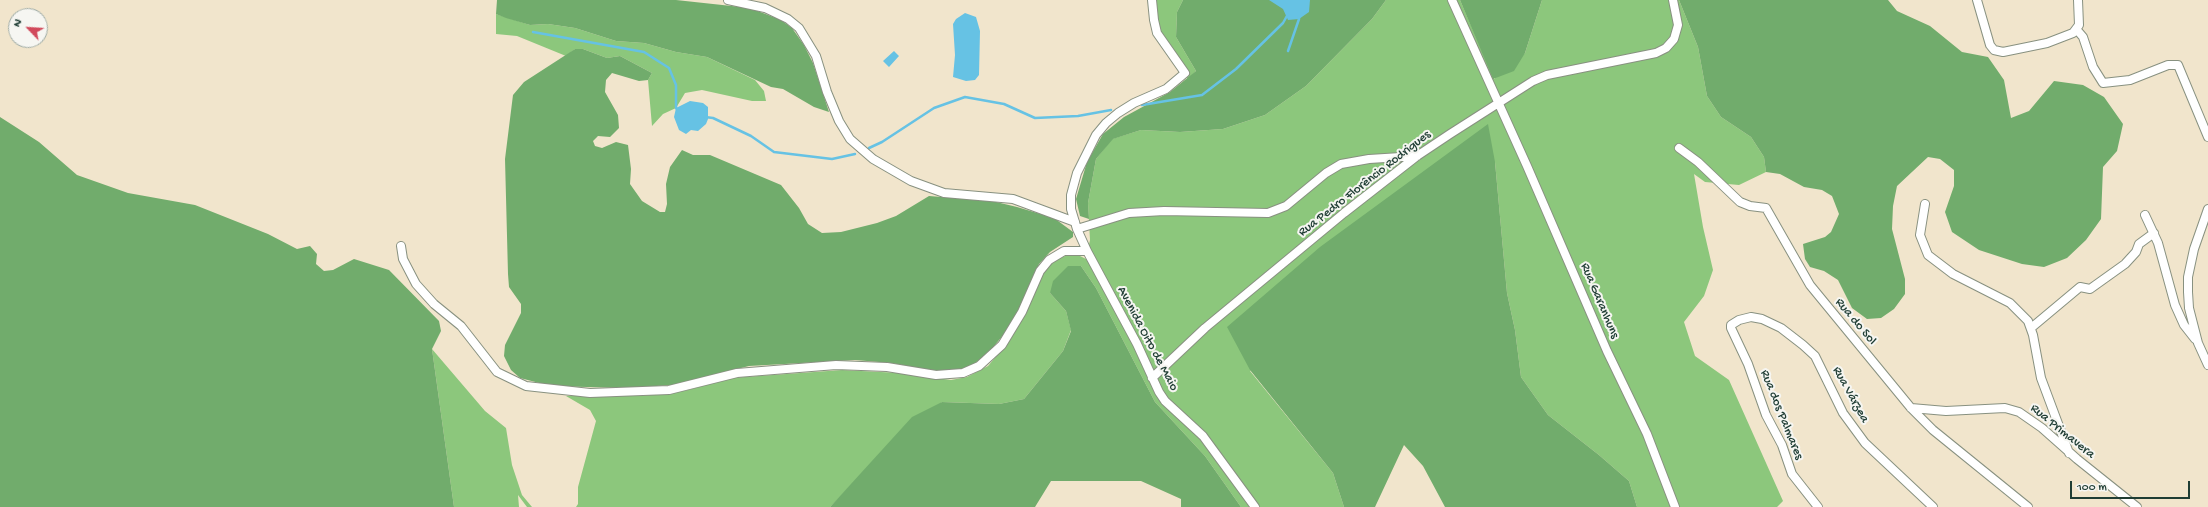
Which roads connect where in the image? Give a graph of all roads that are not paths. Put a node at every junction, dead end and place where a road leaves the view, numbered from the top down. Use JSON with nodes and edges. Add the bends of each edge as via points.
{"nodes":[{"id":1,"x":728,"y":0,"type":"edge"},
{"id":2,"x":1152,"y":0,"type":"edge"},
{"id":3,"x":1452,"y":0,"type":"edge"},
{"id":4,"x":1672,"y":0,"type":"edge"},
{"id":5,"x":1977,"y":0,"type":"edge"},
{"id":6,"x":2078,"y":0,"type":"edge"},
{"id":7,"x":2077,"y":30,"type":"junction"},
{"id":8,"x":1498,"y":105,"type":"junction"},
{"id":9,"x":2208,"y":137,"type":"edge"},
{"id":10,"x":1679,"y":148,"type":"dead end"},
{"id":11,"x":1417,"y":156,"type":"junction"},
{"id":12,"x":1925,"y":204,"type":"dead end"},
{"id":13,"x":2208,"y":209,"type":"edge"},
{"id":14,"x":2145,"y":215,"type":"dead end"},
{"id":15,"x":1076,"y":225,"type":"junction"},
{"id":16,"x":2154,"y":233,"type":"junction"},
{"id":17,"x":401,"y":246,"type":"dead end"},
{"id":18,"x":1087,"y":251,"type":"junction"},
{"id":19,"x":1730,"y":327,"type":"joint"},
{"id":20,"x":2031,"y":328,"type":"junction"},
{"id":21,"x":2198,"y":342,"type":"junction"},
{"id":22,"x":2208,"y":365,"type":"edge"},
{"id":23,"x":1152,"y":378,"type":"junction"},
{"id":24,"x":1912,"y":408,"type":"junction"},
{"id":25,"x":2069,"y":453,"type":"junction"},
{"id":26,"x":1255,"y":507,"type":"edge"},
{"id":27,"x":1675,"y":507,"type":"edge"},
{"id":28,"x":1818,"y":507,"type":"edge"},
{"id":29,"x":1933,"y":507,"type":"edge"},
{"id":30,"x":2028,"y":507,"type":"edge"},
{"id":31,"x":2137,"y":507,"type":"edge"}],
"edges":[{"from":1,"to":15,"type":"street","via":[[765,8],[788,19],[799,28],[816,56],[832,107],[845,132],[863,152],[882,165],[911,181],[944,193],[1013,199]]},
{"from":2,"to":15,"type":"street","name":"Avenida Oito de Maio","via":[[1157,33],[1185,73],[1166,89],[1118,113],[1096,135],[1073,184],[1071,202]]},
{"from":3,"to":8,"type":"street","name":"Rua Garanhuns"},
{"from":4,"to":8,"type":"street","name":"Rua Pedro Florêncio Rodrigues","via":[[1678,25],[1672,42],[1659,52],[1547,75],[1533,81]]},
{"from":5,"to":7,"type":"street","via":[[1990,45],[1997,51],[2012,51],[2047,43]]},
{"from":6,"to":7,"type":"street","via":[[2080,20]]},
{"from":7,"to":9,"type":"street","via":[[2083,37],[2091,62],[2103,83],[2130,80],[2173,64],[2178,65]]},
{"from":8,"to":11,"type":"street","name":"Rua Pedro Florêncio Rodrigues"},
{"from":8,"to":27,"type":"street","name":"Rua Garanhuns","via":[[1527,166],[1606,351],[1647,434]]},
{"from":10,"to":24,"type":"street","name":"Rua do Sol","via":[[1698,162],[1740,202],[1766,208],[1810,285]]},
{"from":11,"to":15,"type":"street","via":[[1369,159],[1341,164],[1286,206],[1268,213],[1129,213]]},
{"from":11,"to":23,"type":"street","name":"Rua Pedro Florêncio Rodrigues","via":[[1205,328]]},
{"from":12,"to":20,"type":"street","via":[[1920,235],[1928,255],[1953,274],[2010,303],[2024,316]]},
{"from":13,"to":21,"type":"street","via":[[2194,249],[2188,277],[2189,308]]},
{"from":14,"to":16,"type":"street"},
{"from":15,"to":18,"type":"street","name":"Avenida Oito de Maio"},
{"from":16,"to":20,"type":"street","via":[[2139,244],[2136,252],[2124,264],[2090,289],[2080,287]]},
{"from":16,"to":21,"type":"street","via":[[2175,305],[2184,324]]},
{"from":17,"to":18,"type":"street","via":[[405,264],[416,284],[434,304],[461,326],[497,372],[526,386],[590,393],[669,390],[737,373],[830,366],[887,367],[936,375],[963,374],[979,366],[1002,345],[1022,312],[1040,271],[1049,260],[1064,251]]},
{"from":18,"to":23,"type":"street","name":"Avenida Oito de Maio","via":[[1137,344]]},
{"from":19,"to":28,"type":"street","name":"Rua dos Palmares","via":[[1748,364],[1792,474]]},
{"from":19,"to":29,"type":"street","name":"Rua Várzea","via":[[1739,320],[1751,317],[1762,319],[1781,328],[1804,345],[1815,356],[1843,414],[1864,443]]},
{"from":20,"to":25,"type":"street","via":[[2041,378]]},
{"from":21,"to":22,"type":"street"},
{"from":23,"to":26,"type":"street","name":"Avenida Oito de Maio","via":[[1162,397],[1203,436]]},
{"from":24,"to":25,"type":"street","name":"Rua Primavera","via":[[1946,411],[1997,408],[2014,410],[2031,419]]},
{"from":24,"to":30,"type":"street","name":"Rua do Sol","via":[[1933,430]]},
{"from":25,"to":31,"type":"street","name":"Rua Primavera"}]}
